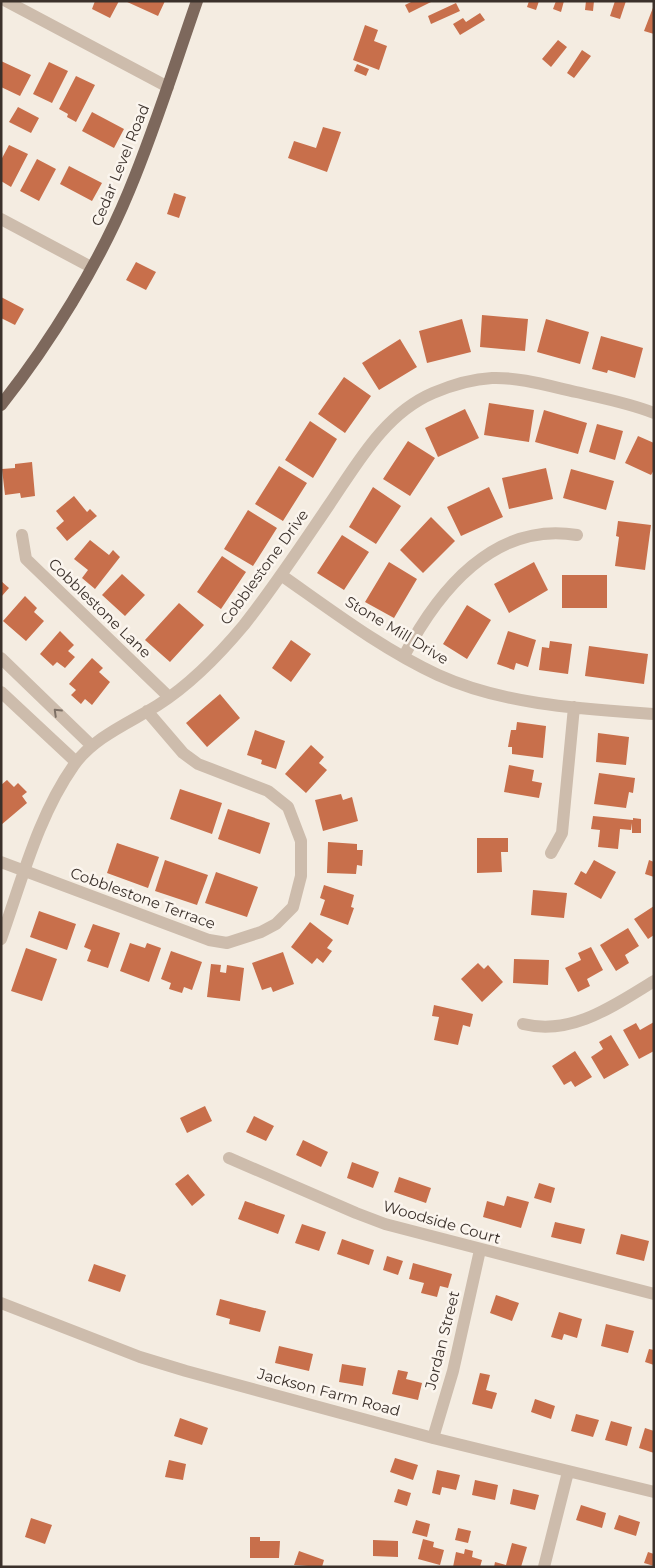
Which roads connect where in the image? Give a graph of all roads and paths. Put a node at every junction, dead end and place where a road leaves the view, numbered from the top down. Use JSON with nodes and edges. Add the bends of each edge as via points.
{"nodes":[{"id":1,"x":6,"y":1,"type":"edge"},
{"id":2,"x":197,"y":1,"type":"edge"},
{"id":3,"x":168,"y":87,"type":"junction"},
{"id":4,"x":1,"y":219,"type":"edge"},
{"id":5,"x":91,"y":267,"type":"junction"},
{"id":6,"x":1,"y":406,"type":"edge"},
{"id":7,"x":654,"y":413,"type":"edge"},
{"id":8,"x":22,"y":535,"type":"dead end"},
{"id":9,"x":577,"y":535,"type":"dead end"},
{"id":10,"x":281,"y":575,"type":"junction"},
{"id":11,"x":404,"y":656,"type":"junction"},
{"id":12,"x":1,"y":658,"type":"edge"},
{"id":13,"x":1,"y":692,"type":"edge"},
{"id":14,"x":170,"y":696,"type":"junction"},
{"id":15,"x":574,"y":707,"type":"junction"},
{"id":16,"x":147,"y":711,"type":"junction"},
{"id":17,"x":654,"y":714,"type":"edge"},
{"id":18,"x":92,"y":746,"type":"junction"},
{"id":19,"x":76,"y":762,"type":"junction"},
{"id":20,"x":551,"y":853,"type":"dead end"},
{"id":21,"x":1,"y":862,"type":"edge"},
{"id":22,"x":25,"y":872,"type":"junction"},
{"id":23,"x":1,"y":939,"type":"edge"},
{"id":24,"x":654,"y":981,"type":"edge"},
{"id":25,"x":522,"y":1024,"type":"dead end"},
{"id":26,"x":229,"y":1158,"type":"dead end"},
{"id":27,"x":480,"y":1250,"type":"junction"},
{"id":28,"x":654,"y":1294,"type":"edge"},
{"id":29,"x":1,"y":1303,"type":"edge"},
{"id":30,"x":434,"y":1438,"type":"junction"},
{"id":31,"x":568,"y":1472,"type":"junction"},
{"id":32,"x":654,"y":1492,"type":"edge"},
{"id":33,"x":544,"y":1567,"type":"edge"}],
"edges":[{"from":1,"to":3,"type":"street"},
{"from":2,"to":3,"type":"main road","name":"Cedar Level Road"},
{"from":3,"to":5,"type":"main road","name":"Cedar Level Road","via":[[129,192]]},
{"from":4,"to":5,"type":"street"},
{"from":5,"to":6,"type":"main road","name":"Cedar Level Road","via":[[38,356]]},
{"from":7,"to":10,"type":"street","name":"Cobblestone Drive","via":[[515,380],[472,380],[431,394],[409,406],[386,426]]},
{"from":8,"to":14,"type":"street","name":"Cobblestone Lane","via":[[26,559]]},
{"from":9,"to":11,"type":"street","via":[[548,533],[533,536],[503,547],[474,564],[440,596]]},
{"from":10,"to":11,"type":"street","name":"Stone Mill Drive"},
{"from":10,"to":14,"type":"street","name":"Cobblestone Drive","via":[[229,643]]},
{"from":11,"to":15,"type":"street","name":"Stone Mill Drive","via":[[465,685]]},
{"from":18,"to":12,"type":"street","one_way":true},
{"from":13,"to":19,"type":"street"},
{"from":14,"to":16,"type":"street","name":"Cobblestone Drive"},
{"from":15,"to":17,"type":"street","name":"Stone Mill Drive"},
{"from":15,"to":20,"type":"street","via":[[562,833]]},
{"from":16,"to":18,"type":"street","name":"Cobblestone Drive"},
{"from":16,"to":22,"type":"street","name":"Cobblestone Terrace","via":[[198,764],[268,791],[288,807],[301,841],[301,876],[293,907],[276,924],[227,943],[209,940]]},
{"from":18,"to":19,"type":"street","name":"Cobblestone Drive"},
{"from":19,"to":22,"type":"street","name":"Cobblestone Drive","via":[[51,803]]},
{"from":21,"to":22,"type":"street","name":"Cobblestone Terrace"},
{"from":22,"to":23,"type":"street","name":"Cobblestone Drive"},
{"from":24,"to":25,"type":"street","via":[[588,1019],[555,1026]]},
{"from":26,"to":27,"type":"street","name":"Woodside Court","via":[[356,1213]]},
{"from":27,"to":28,"type":"street","name":"Woodside Court"},
{"from":27,"to":30,"type":"street","name":"Jordan Street"},
{"from":29,"to":30,"type":"street","name":"Jackson Farm Road","via":[[177,1368]]},
{"from":30,"to":31,"type":"street","name":"Jackson Farm Road"},
{"from":31,"to":32,"type":"street","name":"Jackson Farm Road"},
{"from":31,"to":33,"type":"street"}]}
